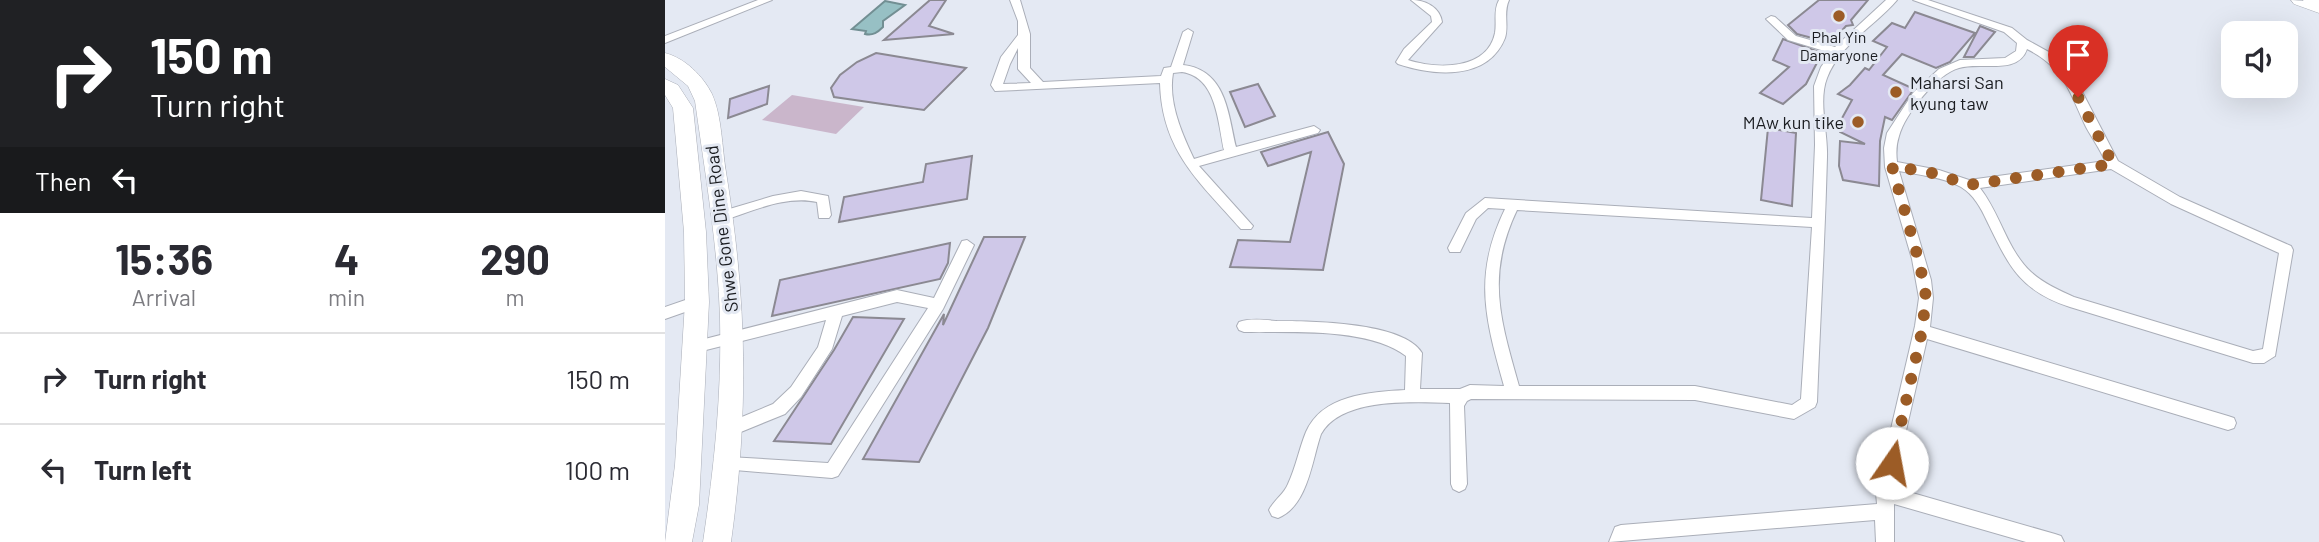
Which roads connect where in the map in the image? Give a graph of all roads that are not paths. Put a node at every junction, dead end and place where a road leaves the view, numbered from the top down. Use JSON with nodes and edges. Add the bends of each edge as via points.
{"nodes":[{"id":1,"x":767,"y":0,"type":"edge"},
{"id":2,"x":1416,"y":0,"type":"edge"},
{"id":3,"x":1504,"y":0,"type":"edge"},
{"id":4,"x":1872,"y":0,"type":"edge"},
{"id":5,"x":1918,"y":0,"type":"edge"},
{"id":6,"x":2300,"y":0,"type":"edge"},
{"id":7,"x":2308,"y":0,"type":"edge"},
{"id":8,"x":2319,"y":2,"type":"edge"},
{"id":9,"x":1889,"y":3,"type":"edge"},
{"id":10,"x":1017,"y":5,"type":"edge"},
{"id":11,"x":2319,"y":8,"type":"edge"},
{"id":12,"x":1771,"y":19,"type":"dead end"},
{"id":13,"x":1188,"y":32,"type":"dead end"},
{"id":14,"x":1025,"y":34,"type":"junction"},
{"id":15,"x":665,"y":40,"type":"edge"},
{"id":16,"x":2023,"y":42,"type":"junction"},
{"id":17,"x":1839,"y":52,"type":"junction"},
{"id":18,"x":665,"y":59,"type":"edge"},
{"id":19,"x":1176,"y":69,"type":"junction"},
{"id":20,"x":1165,"y":79,"type":"junction"},
{"id":21,"x":1039,"y":84,"type":"junction"},
{"id":22,"x":665,"y":85,"type":"edge"},
{"id":23,"x":1314,"y":130,"type":"dead end"},
{"id":24,"x":1231,"y":152,"type":"junction"},
{"id":25,"x":1190,"y":164,"type":"junction"},
{"id":26,"x":2113,"y":164,"type":"junction"},
{"id":27,"x":1892,"y":166,"type":"junction"},
{"id":28,"x":1968,"y":185,"type":"junction"},
{"id":29,"x":1513,"y":205,"type":"junction"},
{"id":30,"x":824,"y":215,"type":"dead end"},
{"id":31,"x":721,"y":216,"type":"junction"},
{"id":32,"x":1819,"y":223,"type":"junction"},
{"id":33,"x":1247,"y":226,"type":"dead end"},
{"id":34,"x":967,"y":245,"type":"dead end"},
{"id":35,"x":1455,"y":248,"type":"dead end"},
{"id":36,"x":697,"y":302,"type":"junction"},
{"id":37,"x":938,"y":305,"type":"junction"},
{"id":38,"x":836,"y":312,"type":"junction"},
{"id":39,"x":665,"y":313,"type":"edge"},
{"id":40,"x":1244,"y":326,"type":"dead end"},
{"id":41,"x":1922,"y":331,"type":"junction"},
{"id":42,"x":732,"y":337,"type":"junction"},
{"id":43,"x":694,"y":347,"type":"junction"},
{"id":44,"x":1513,"y":391,"type":"junction"},
{"id":45,"x":1461,"y":396,"type":"junction"},
{"id":46,"x":1412,"y":397,"type":"junction"},
{"id":47,"x":2228,"y":424,"type":"dead end"},
{"id":48,"x":731,"y":429,"type":"junction"},
{"id":49,"x":729,"y":464,"type":"junction"},
{"id":50,"x":1459,"y":484,"type":"dead end"},
{"id":51,"x":1884,"y":502,"type":"junction"},
{"id":52,"x":1278,"y":510,"type":"dead end"},
{"id":53,"x":678,"y":542,"type":"edge"},
{"id":54,"x":717,"y":542,"type":"edge"},
{"id":55,"x":1618,"y":542,"type":"edge"},
{"id":56,"x":1885,"y":542,"type":"edge"},
{"id":57,"x":2055,"y":542,"type":"edge"}],
"edges":[{"from":1,"to":15,"type":"street"},
{"from":2,"to":3,"type":"street","via":[[1436,15],[1437,22],[1402,62],[1449,69],[1486,60],[1500,36]]},
{"from":4,"to":9,"type":"street"},
{"from":5,"to":16,"type":"street","via":[[2008,30]]},
{"from":6,"to":11,"type":"main road"},
{"from":7,"to":8,"type":"street"},
{"from":9,"to":17,"type":"street"},
{"from":10,"to":14,"type":"street"},
{"from":12,"to":17,"type":"street","via":[[1792,38]]},
{"from":13,"to":19,"type":"street"},
{"from":14,"to":21,"type":"street","via":[[1024,69]]},
{"from":14,"to":21,"type":"street","via":[[1009,52],[997,85],[1008,89]]},
{"from":16,"to":26,"type":"street","via":[[2057,61],[2073,80]]},
{"from":16,"to":27,"type":"street","via":[[2017,58],[1955,64],[1925,88],[1892,135]]},
{"from":17,"to":32,"type":"street","via":[[1820,80]]},
{"from":18,"to":31,"type":"main road","name":"Shwe Gone Dine Road","via":[[692,77],[705,101]]},
{"from":19,"to":20,"type":"street","via":[[1168,71]]},
{"from":19,"to":24,"type":"street","via":[[1194,71],[1216,90]]},
{"from":20,"to":21,"type":"street"},
{"from":20,"to":25,"type":"street","via":[[1169,108]]},
{"from":22,"to":36,"type":"main road","name":"Shwe Gone Dine Road","via":[[683,108]]},
{"from":23,"to":24,"type":"street"},
{"from":24,"to":25,"type":"street"},
{"from":25,"to":33,"type":"street"},
{"from":26,"to":28,"type":"street"},
{"from":26,"to":28,"type":"street","via":[[2190,207],[2286,250],[2270,352],[2264,357],[2070,301],[2044,289],[2023,273]]},
{"from":27,"to":28,"type":"street"},
{"from":27,"to":41,"type":"street","via":[[1924,282]]},
{"from":29,"to":32,"type":"street"},
{"from":29,"to":35,"type":"street","via":[[1485,203],[1471,216]]},
{"from":29,"to":44,"type":"street","via":[[1498,232],[1490,268],[1495,330]]},
{"from":30,"to":31,"type":"street","via":[[823,199],[814,194]]},
{"from":31,"to":42,"type":"main road","name":"Shwe Gone Dine Road"},
{"from":32,"to":44,"type":"street","via":[[1809,402],[1794,412],[1695,393]]},
{"from":34,"to":37,"type":"street"},
{"from":36,"to":39,"type":"street"},
{"from":36,"to":43,"type":"main road","name":"Shwe Gone Dine Road"},
{"from":37,"to":38,"type":"street","via":[[897,296]]},
{"from":37,"to":49,"type":"street","via":[[832,471]]},
{"from":38,"to":42,"type":"street"},
{"from":38,"to":48,"type":"street","via":[[825,349],[796,393],[779,410]]},
{"from":40,"to":46,"type":"street","via":[[1343,329],[1397,342],[1414,353]]},
{"from":41,"to":47,"type":"street"},
{"from":41,"to":51,"type":"street"},
{"from":42,"to":43,"type":"street"},
{"from":42,"to":48,"type":"main road","name":"Shwe Gone Dine Road"},
{"from":43,"to":53,"type":"main road","name":"Shwe Gone Dine Road","via":[[685,505]]},
{"from":44,"to":45,"type":"street","via":[[1470,391]]},
{"from":45,"to":46,"type":"street"},
{"from":45,"to":50,"type":"street","via":[[1455,406]]},
{"from":46,"to":52,"type":"street","via":[[1362,401],[1322,419],[1290,501]]},
{"from":48,"to":49,"type":"main road","name":"Shwe Gone Dine Road"},
{"from":49,"to":54,"type":"main road","name":"Shwe Gone Dine Road"},
{"from":51,"to":55,"type":"street","via":[[1621,533]]},
{"from":51,"to":56,"type":"street"},
{"from":51,"to":57,"type":"street"}]}
